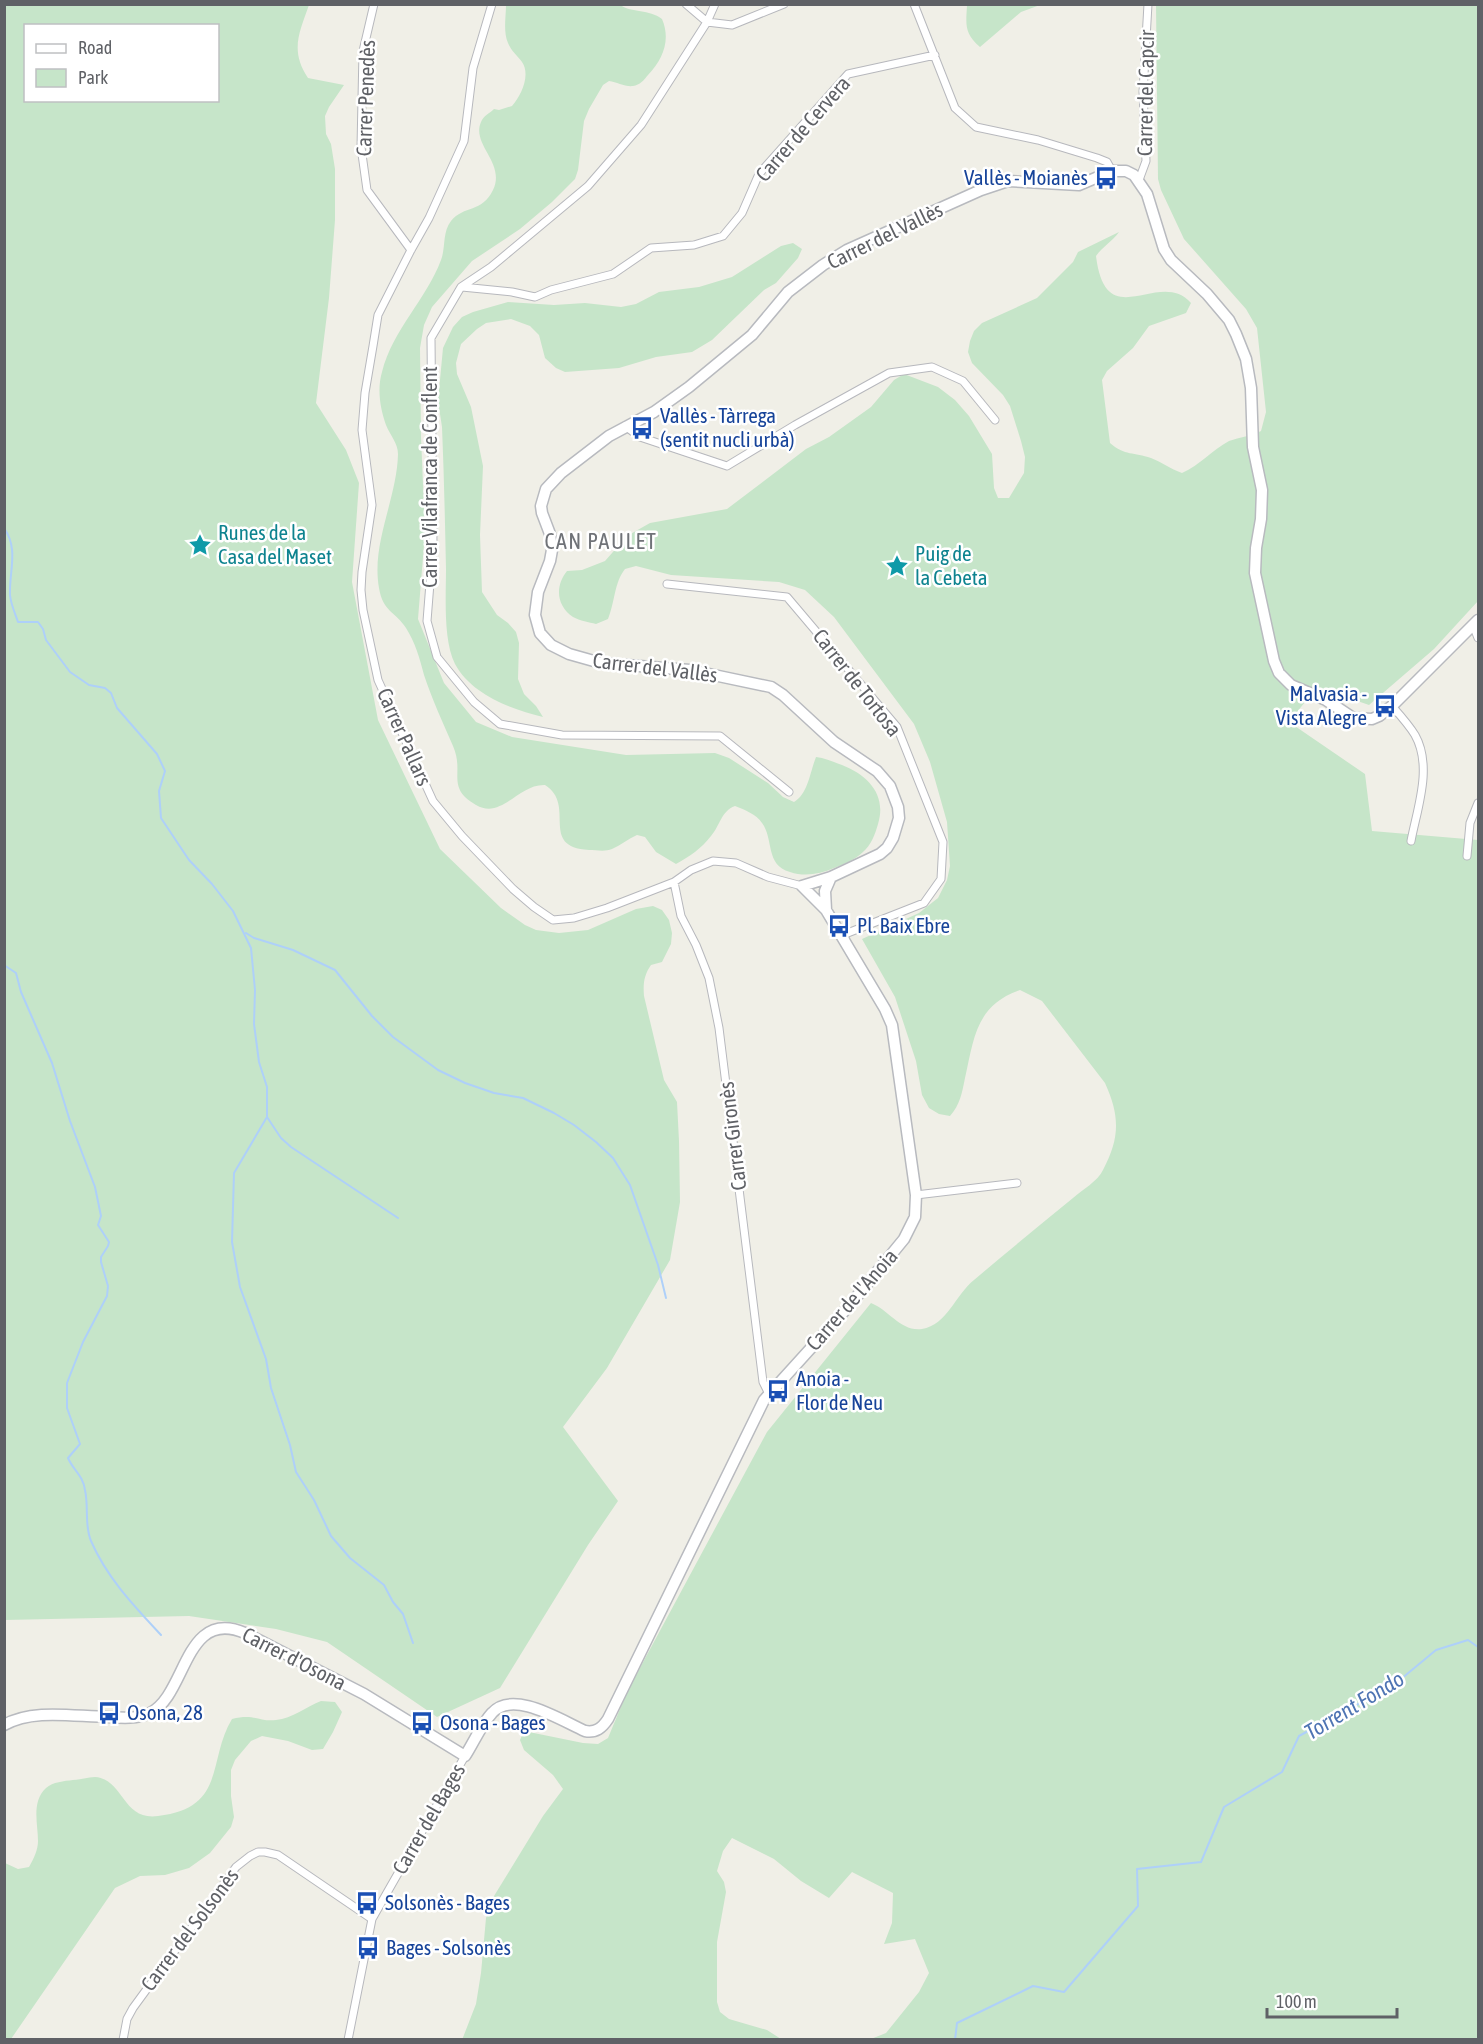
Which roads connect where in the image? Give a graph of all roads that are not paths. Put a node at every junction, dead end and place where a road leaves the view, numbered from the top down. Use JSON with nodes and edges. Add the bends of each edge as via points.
{"nodes":[{"id":1,"x":374,"y":4,"type":"edge"},
{"id":2,"x":492,"y":4,"type":"edge"},
{"id":3,"x":686,"y":4,"type":"edge"},
{"id":4,"x":716,"y":4,"type":"edge"},
{"id":5,"x":784,"y":4,"type":"edge"},
{"id":6,"x":914,"y":4,"type":"edge"},
{"id":7,"x":1148,"y":4,"type":"edge"},
{"id":8,"x":707,"y":22,"type":"junction"},
{"id":9,"x":935,"y":55,"type":"junction"},
{"id":10,"x":1112,"y":171,"type":"junction"},
{"id":11,"x":1139,"y":180,"type":"junction"},
{"id":12,"x":411,"y":250,"type":"junction"},
{"id":13,"x":461,"y":287,"type":"junction"},
{"id":14,"x":995,"y":420,"type":"dead end"},
{"id":15,"x":625,"y":426,"type":"junction"},
{"id":16,"x":667,"y":584,"type":"dead end"},
{"id":17,"x":1476,"y":622,"type":"edge"},
{"id":18,"x":1479,"y":638,"type":"edge"},
{"id":19,"x":1392,"y":706,"type":"junction"},
{"id":20,"x":789,"y":792,"type":"dead end"},
{"id":21,"x":1479,"y":803,"type":"edge"},
{"id":22,"x":1411,"y":842,"type":"dead end"},
{"id":23,"x":1467,"y":856,"type":"dead end"},
{"id":24,"x":831,"y":877,"type":"junction"},
{"id":25,"x":674,"y":882,"type":"junction"},
{"id":26,"x":802,"y":886,"type":"junction"},
{"id":27,"x":826,"y":910,"type":"junction"},
{"id":28,"x":840,"y":936,"type":"junction"},
{"id":29,"x":1017,"y":1183,"type":"dead end"},
{"id":30,"x":916,"y":1195,"type":"junction"},
{"id":31,"x":769,"y":1394,"type":"junction"},
{"id":32,"x":4,"y":1725,"type":"edge"},
{"id":33,"x":597,"y":1730,"type":"joint"},
{"id":34,"x":465,"y":1756,"type":"junction"},
{"id":35,"x":372,"y":1919,"type":"junction"},
{"id":36,"x":123,"y":2040,"type":"edge"},
{"id":37,"x":348,"y":2040,"type":"edge"}],
"edges":[{"from":1,"to":12,"type":"street","name":"Carrer Penedès","via":[[363,51],[361,147],[367,190]]},
{"from":2,"to":12,"type":"street","via":[[473,68],[464,141]]},
{"from":3,"to":8,"type":"street"},
{"from":4,"to":8,"type":"street","name":"Carrer Vilafranca de Conflent"},
{"from":5,"to":8,"type":"street","via":[[732,26]]},
{"from":6,"to":9,"type":"street"},
{"from":7,"to":11,"type":"street","name":"Carrer del Capcir","via":[[1143,80],[1146,161]]},
{"from":8,"to":13,"type":"street","name":"Carrer Vilafranca de Conflent","via":[[641,125],[588,186],[491,267]]},
{"from":9,"to":10,"type":"street","via":[[955,108],[976,127],[1097,158],[1107,162]]},
{"from":9,"to":13,"type":"street","name":"Carrer de Cervera","via":[[848,74],[759,174],[742,213],[723,236],[694,245],[651,248],[612,274],[535,297]]},
{"from":10,"to":11,"type":"street","via":[[1126,171]]},
{"from":10,"to":15,"type":"street","name":"Carrer del Vallès","via":[[1079,185],[1008,181],[847,250],[789,292],[752,335],[689,387],[654,412]]},
{"from":11,"to":19,"type":"street","via":[[1164,249],[1219,307],[1242,346],[1251,388],[1253,447],[1262,490],[1255,573],[1279,673],[1291,685],[1326,700],[1353,718],[1372,719]]},
{"from":12,"to":25,"type":"street","name":"Carrer Pallars","via":[[378,315],[362,430],[372,505],[361,590],[374,664],[390,709],[433,801],[513,889],[553,920],[574,918]]},
{"from":13,"to":20,"type":"street","name":"Carrer Vilafranca de Conflent","via":[[430,338],[433,545],[427,621],[437,657],[474,702],[500,724],[562,735],[720,736]]},
{"from":14,"to":15,"type":"street","via":[[963,381],[932,367],[889,373],[727,466],[640,437]]},
{"from":15,"to":24,"type":"street","name":"Carrer del Vallès","via":[[561,473],[543,497],[542,513],[552,550],[535,604],[540,633],[558,650],[601,663],[690,670],[771,687],[834,742],[877,771],[890,786],[898,807],[893,838],[880,854]]},
{"from":16,"to":28,"type":"street","name":"Carrer de Tortosa","via":[[787,597],[897,727],[943,842],[941,879],[924,903]]},
{"from":17,"to":18,"type":"street"},
{"from":17,"to":19,"type":"street"},
{"from":19,"to":22,"type":"street","via":[[1416,737],[1423,762]]},
{"from":21,"to":23,"type":"street","via":[[1470,823]]},
{"from":24,"to":26,"type":"street","name":"Carrer del Vallès"},
{"from":24,"to":27,"type":"street","via":[[825,891]]},
{"from":25,"to":26,"type":"street","name":"Carrer Pallars","via":[[713,861],[736,863]]},
{"from":25,"to":31,"type":"street","name":"Carrer Gironès","via":[[681,916],[709,978],[719,1028],[763,1382]]},
{"from":26,"to":27,"type":"street","name":"Carrer de l'Anoia"},
{"from":27,"to":28,"type":"street","name":"Carrer de l'Anoia"},
{"from":28,"to":30,"type":"street","name":"Carrer de l'Anoia","via":[[891,1025]]},
{"from":29,"to":30,"type":"street"},
{"from":30,"to":31,"type":"street","name":"Carrer de l'Anoia","via":[[915,1216],[904,1239]]},
{"from":31,"to":33,"type":"street","name":"Carrer de l'Anoia","via":[[608,1719]]},
{"from":32,"to":34,"type":"street","name":"Carrer d'Osona","via":[[34,1716],[119,1718],[151,1713],[164,1700],[195,1645],[213,1631],[229,1628],[364,1694]]},
{"from":33,"to":34,"type":"street","name":"Carrer del Bages","via":[[585,1731],[527,1705],[508,1703],[491,1714]]},
{"from":34,"to":35,"type":"street","name":"Carrer del Bages"},
{"from":35,"to":36,"type":"street","name":"Carrer del Solsonès","via":[[278,1854],[254,1854],[236,1867],[212,1897],[133,2008]]},
{"from":35,"to":37,"type":"street","name":"Carrer del Bages"}]}
